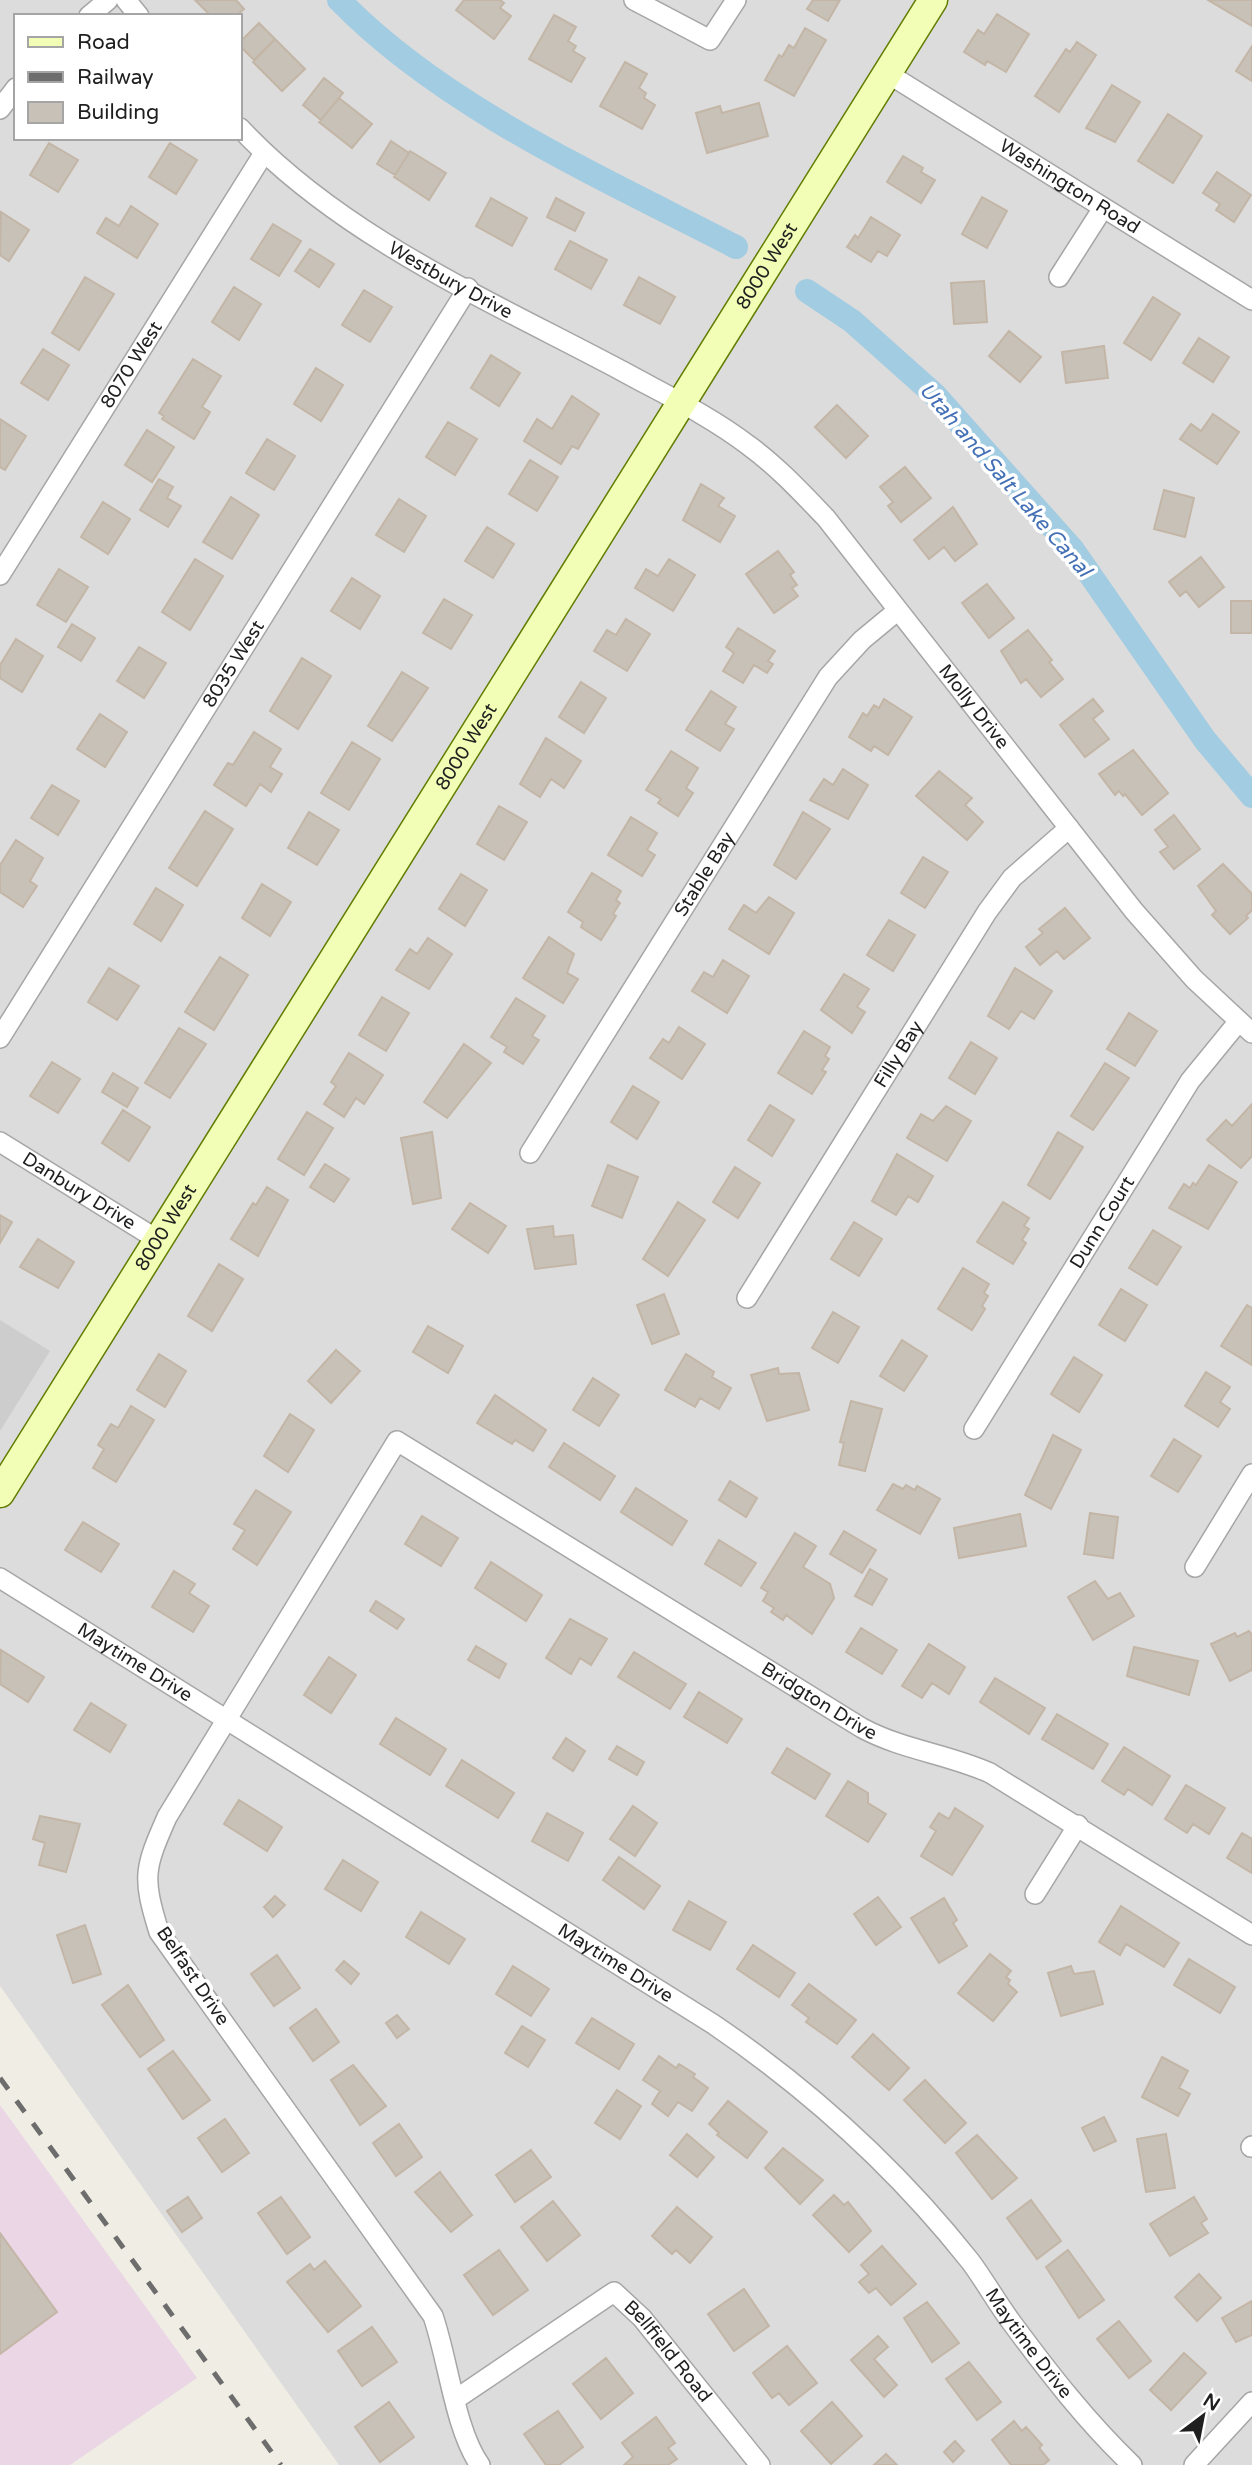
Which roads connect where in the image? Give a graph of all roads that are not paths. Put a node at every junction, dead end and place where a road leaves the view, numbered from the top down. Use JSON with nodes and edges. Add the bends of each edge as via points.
{"nodes":[{"id":1,"x":108,"y":0,"type":"edge"},
{"id":2,"x":126,"y":0,"type":"edge"},
{"id":3,"x":634,"y":0,"type":"edge"},
{"id":4,"x":736,"y":0,"type":"edge"},
{"id":5,"x":933,"y":0,"type":"edge"},
{"id":6,"x":91,"y":14,"type":"edge"},
{"id":7,"x":137,"y":14,"type":"edge"},
{"id":8,"x":887,"y":73,"type":"junction"},
{"id":9,"x":14,"y":91,"type":"edge"},
{"id":10,"x":0,"y":109,"type":"edge"},
{"id":11,"x":242,"y":130,"type":"edge"},
{"id":12,"x":264,"y":153,"type":"junction"},
{"id":13,"x":1103,"y":208,"type":"junction"},
{"id":14,"x":1059,"y":276,"type":"dead end"},
{"id":15,"x":468,"y":288,"type":"junction"},
{"id":16,"x":1252,"y":300,"type":"edge"},
{"id":17,"x":680,"y":402,"type":"junction"},
{"id":18,"x":0,"y":575,"type":"edge"},
{"id":19,"x":897,"y":611,"type":"junction"},
{"id":20,"x":1069,"y":828,"type":"junction"},
{"id":21,"x":1245,"y":1027,"type":"edge"},
{"id":22,"x":0,"y":1038,"type":"edge"},
{"id":23,"x":0,"y":1142,"type":"edge"},
{"id":24,"x":530,"y":1153,"type":"dead end"},
{"id":25,"x":158,"y":1240,"type":"junction"},
{"id":26,"x":747,"y":1298,"type":"dead end"},
{"id":27,"x":974,"y":1429,"type":"dead end"},
{"id":28,"x":397,"y":1441,"type":"joint"},
{"id":29,"x":1252,"y":1474,"type":"edge"},
{"id":30,"x":0,"y":1493,"type":"edge"},
{"id":31,"x":1195,"y":1566,"type":"dead end"},
{"id":32,"x":0,"y":1578,"type":"edge"},
{"id":33,"x":226,"y":1718,"type":"junction"},
{"id":34,"x":1078,"y":1825,"type":"junction"},
{"id":35,"x":1035,"y":1894,"type":"dead end"},
{"id":36,"x":1252,"y":1935,"type":"edge"},
{"id":37,"x":456,"y":2399,"type":"junction"},
{"id":38,"x":1252,"y":2402,"type":"edge"},
{"id":39,"x":480,"y":2465,"type":"edge"},
{"id":40,"x":760,"y":2465,"type":"edge"},
{"id":41,"x":1132,"y":2465,"type":"edge"},
{"id":42,"x":1194,"y":2465,"type":"edge"}],
"edges":[{"from":1,"to":6,"type":"street"},
{"from":2,"to":7,"type":"street"},
{"from":3,"to":4,"type":"street","via":[[710,40]]},
{"from":5,"to":8,"type":"street","name":"8000 West"},
{"from":8,"to":13,"type":"street","name":"Washington Road"},
{"from":8,"to":17,"type":"street","name":"8000 West"},
{"from":9,"to":10,"type":"street"},
{"from":11,"to":12,"type":"street","name":"Westbury Drive"},
{"from":12,"to":15,"type":"street","name":"Westbury Drive","via":[[388,244]]},
{"from":12,"to":18,"type":"street","name":"8070 West"},
{"from":13,"to":14,"type":"street"},
{"from":13,"to":16,"type":"street","name":"Washington Road"},
{"from":15,"to":17,"type":"street","name":"Westbury Drive"},
{"from":15,"to":22,"type":"street","name":"8035 West"},
{"from":17,"to":19,"type":"street","name":"Molly Drive","via":[[725,428],[794,484]]},
{"from":17,"to":25,"type":"street","name":"8000 West"},
{"from":19,"to":20,"type":"street","name":"Molly Drive"},
{"from":19,"to":24,"type":"street","name":"Stable Bay","via":[[828,677]]},
{"from":20,"to":21,"type":"street","name":"Molly Drive","via":[[1194,979]]},
{"from":20,"to":26,"type":"street","name":"Filly Bay","via":[[1012,878],[987,912]]},
{"from":21,"to":27,"type":"street","name":"Dunn Court","via":[[1190,1080]]},
{"from":23,"to":25,"type":"street","name":"Danbury Drive"},
{"from":25,"to":30,"type":"street","name":"8000 West"},
{"from":28,"to":33,"type":"street","name":"Belfast Drive"},
{"from":28,"to":34,"type":"street","name":"Bridgton Drive","via":[[862,1728],[910,1749],[958,1758]]},
{"from":29,"to":31,"type":"street"},
{"from":32,"to":33,"type":"street","name":"Maytime Drive"},
{"from":33,"to":37,"type":"street","name":"Belfast Drive","via":[[167,1817],[149,1859],[147,1893],[159,1932],[433,2316]]},
{"from":33,"to":41,"type":"street","name":"Maytime Drive","via":[[713,2024],[815,2100],[912,2192],[971,2263],[1053,2377]]},
{"from":34,"to":35,"type":"street"},
{"from":34,"to":36,"type":"street","name":"Bridgton Drive"},
{"from":37,"to":39,"type":"street","name":"Belfast Drive","via":[[462,2426]]},
{"from":37,"to":40,"type":"street","name":"Bellfield Road","via":[[614,2292],[642,2318]]},
{"from":38,"to":42,"type":"street"}]}
